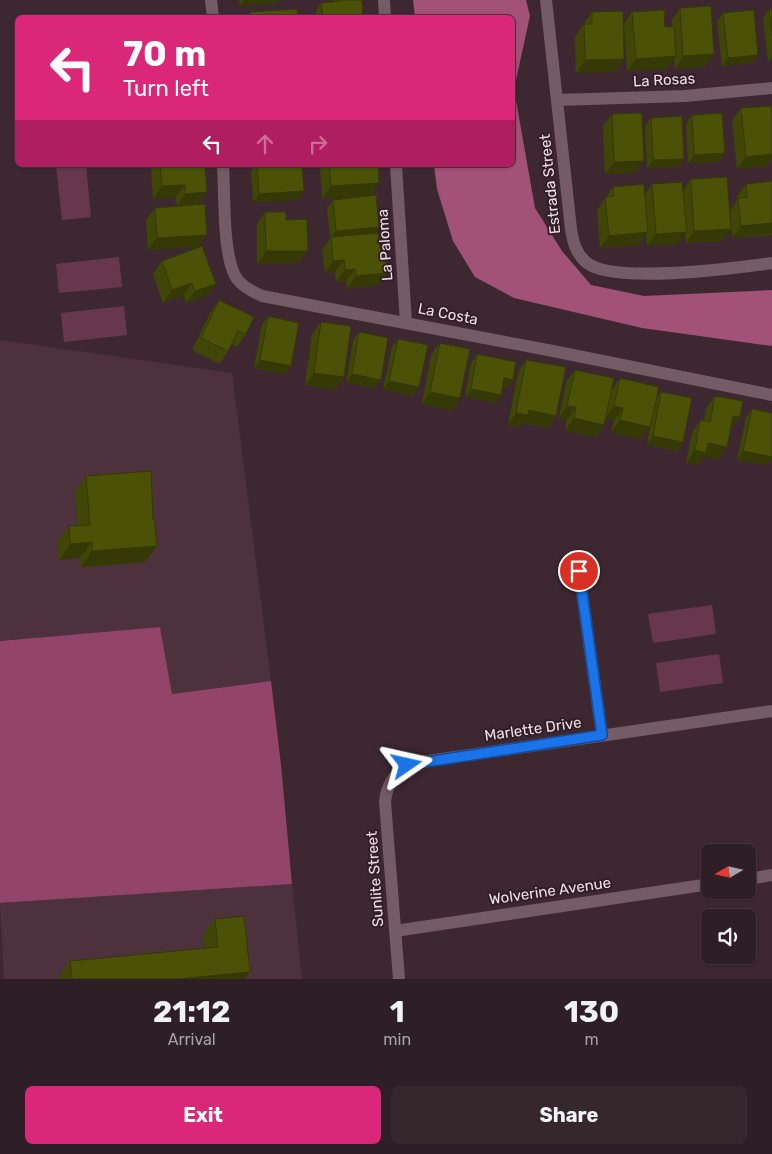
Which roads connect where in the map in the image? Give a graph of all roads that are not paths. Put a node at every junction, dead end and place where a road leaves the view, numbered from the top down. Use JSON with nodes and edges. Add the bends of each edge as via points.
{"nodes":[{"id":1,"x":211,"y":0,"type":"edge"},
{"id":2,"x":384,"y":0,"type":"edge"},
{"id":3,"x":546,"y":0,"type":"edge"},
{"id":4,"x":213,"y":15,"type":"edge"},
{"id":5,"x":385,"y":15,"type":"edge"},
{"id":6,"x":772,"y":88,"type":"edge"},
{"id":7,"x":557,"y":100,"type":"junction"},
{"id":8,"x":223,"y":167,"type":"edge"},
{"id":9,"x":396,"y":167,"type":"edge"},
{"id":10,"x":772,"y":263,"type":"edge"},
{"id":11,"x":406,"y":323,"type":"junction"},
{"id":12,"x":772,"y":395,"type":"edge"},
{"id":13,"x":579,"y":571,"type":"dead end"},
{"id":14,"x":772,"y":711,"type":"edge"},
{"id":15,"x":602,"y":735,"type":"junction"},
{"id":16,"x":393,"y":777,"type":"joint"},
{"id":17,"x":772,"y":875,"type":"edge"},
{"id":18,"x":756,"y":878,"type":"edge"},
{"id":19,"x":701,"y":885,"type":"edge"},
{"id":20,"x":395,"y":931,"type":"junction"},
{"id":21,"x":399,"y":979,"type":"edge"}],
"edges":[{"from":1,"to":4,"type":"street"},
{"from":2,"to":5,"type":"street"},
{"from":3,"to":7,"type":"street","name":"Estrada Street"},
{"from":6,"to":7,"type":"street","name":"La Rosas","via":[[685,96]]},
{"from":7,"to":10,"type":"street","name":"Estrada Street","via":[[572,238],[586,263],[614,272],[652,273]]},
{"from":8,"to":11,"type":"street","name":"La Costa","via":[[228,258],[243,285],[270,298]]},
{"from":9,"to":11,"type":"street","name":"La Paloma"},
{"from":11,"to":12,"type":"street","name":"La Costa"},
{"from":13,"to":15,"type":"street"},
{"from":14,"to":15,"type":"street","name":"Marlette Drive"},
{"from":15,"to":16,"type":"street","name":"Marlette Drive","via":[[421,762],[407,765]]},
{"from":16,"to":20,"type":"street","name":"Sunlite Street","via":[[385,802]]},
{"from":17,"to":18,"type":"street"},
{"from":19,"to":20,"type":"street","name":"Wolverine Avenue"},
{"from":20,"to":21,"type":"street","name":"Sunlite Street"}]}
